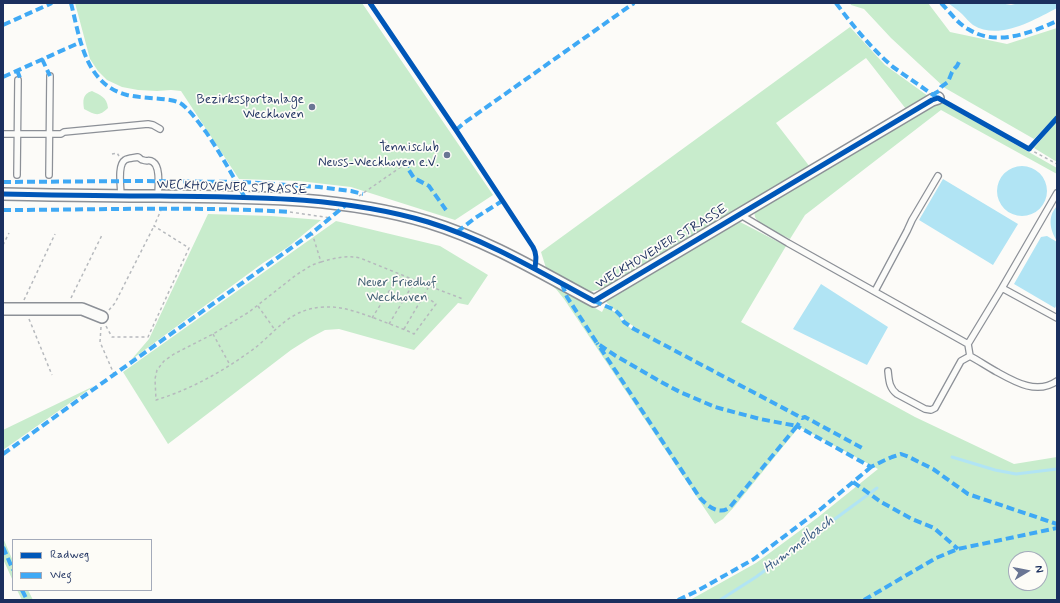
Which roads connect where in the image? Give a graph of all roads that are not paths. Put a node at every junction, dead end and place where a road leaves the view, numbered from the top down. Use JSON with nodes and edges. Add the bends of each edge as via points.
{"nodes":[{"id":1,"x":50,"y":76,"type":"dead end"},
{"id":2,"x":18,"y":80,"type":"dead end"},
{"id":3,"x":938,"y":98,"type":"dead end"},
{"id":4,"x":160,"y":129,"type":"dead end"},
{"id":5,"x":3,"y":134,"type":"edge"},
{"id":6,"x":18,"y":134,"type":"junction"},
{"id":7,"x":50,"y":134,"type":"junction"},
{"id":8,"x":18,"y":175,"type":"dead end"},
{"id":9,"x":49,"y":175,"type":"dead end"},
{"id":10,"x":938,"y":176,"type":"dead end"},
{"id":11,"x":1057,"y":193,"type":"edge"},
{"id":12,"x":3,"y":194,"type":"edge"},
{"id":13,"x":121,"y":196,"type":"junction"},
{"id":14,"x":158,"y":196,"type":"junction"},
{"id":15,"x":739,"y":214,"type":"junction"},
{"id":16,"x":1002,"y":288,"type":"junction"},
{"id":17,"x":875,"y":292,"type":"junction"},
{"id":18,"x":3,"y":309,"type":"edge"},
{"id":19,"x":102,"y":317,"type":"road end"},
{"id":20,"x":1057,"y":318,"type":"edge"},
{"id":21,"x":968,"y":344,"type":"junction"},
{"id":22,"x":970,"y":356,"type":"junction"},
{"id":23,"x":888,"y":371,"type":"dead end"},
{"id":24,"x":1057,"y":381,"type":"edge"}],
"edges":[{"from":1,"to":7,"type":"lane"},
{"from":2,"to":6,"type":"lane"},
{"from":3,"to":15,"type":"street","name":"WECKHOVENER STRASSE"},
{"from":4,"to":7,"type":"lane","via":[[148,124]]},
{"from":5,"to":6,"type":"lane"},
{"from":6,"to":7,"type":"lane"},
{"from":6,"to":8,"type":"lane"},
{"from":7,"to":9,"type":"lane"},
{"from":10,"to":17,"type":"lane"},
{"from":11,"to":16,"type":"lane"},
{"from":12,"to":13,"type":"street","name":"WECKHOVENER STRASSE"},
{"from":13,"to":14,"type":"street","name":"WECKHOVENER STRASSE"},
{"from":13,"to":14,"type":"lane","via":[[120,167],[123,161],[138,157],[144,161],[150,160],[157,166]]},
{"from":14,"to":15,"type":"street","name":"WECKHOVENER STRASSE","via":[[263,197],[347,204],[388,212],[457,232],[535,268],[594,300]]},
{"from":15,"to":17,"type":"lane"},
{"from":16,"to":20,"type":"lane"},
{"from":16,"to":21,"type":"lane"},
{"from":17,"to":21,"type":"lane"},
{"from":18,"to":19,"type":"street","via":[[82,309]]},
{"from":21,"to":22,"type":"lane"},
{"from":22,"to":23,"type":"lane","via":[[962,361],[935,408],[931,410],[894,392]]},
{"from":22,"to":24,"type":"lane","via":[[1017,383],[1036,387]]}]}
